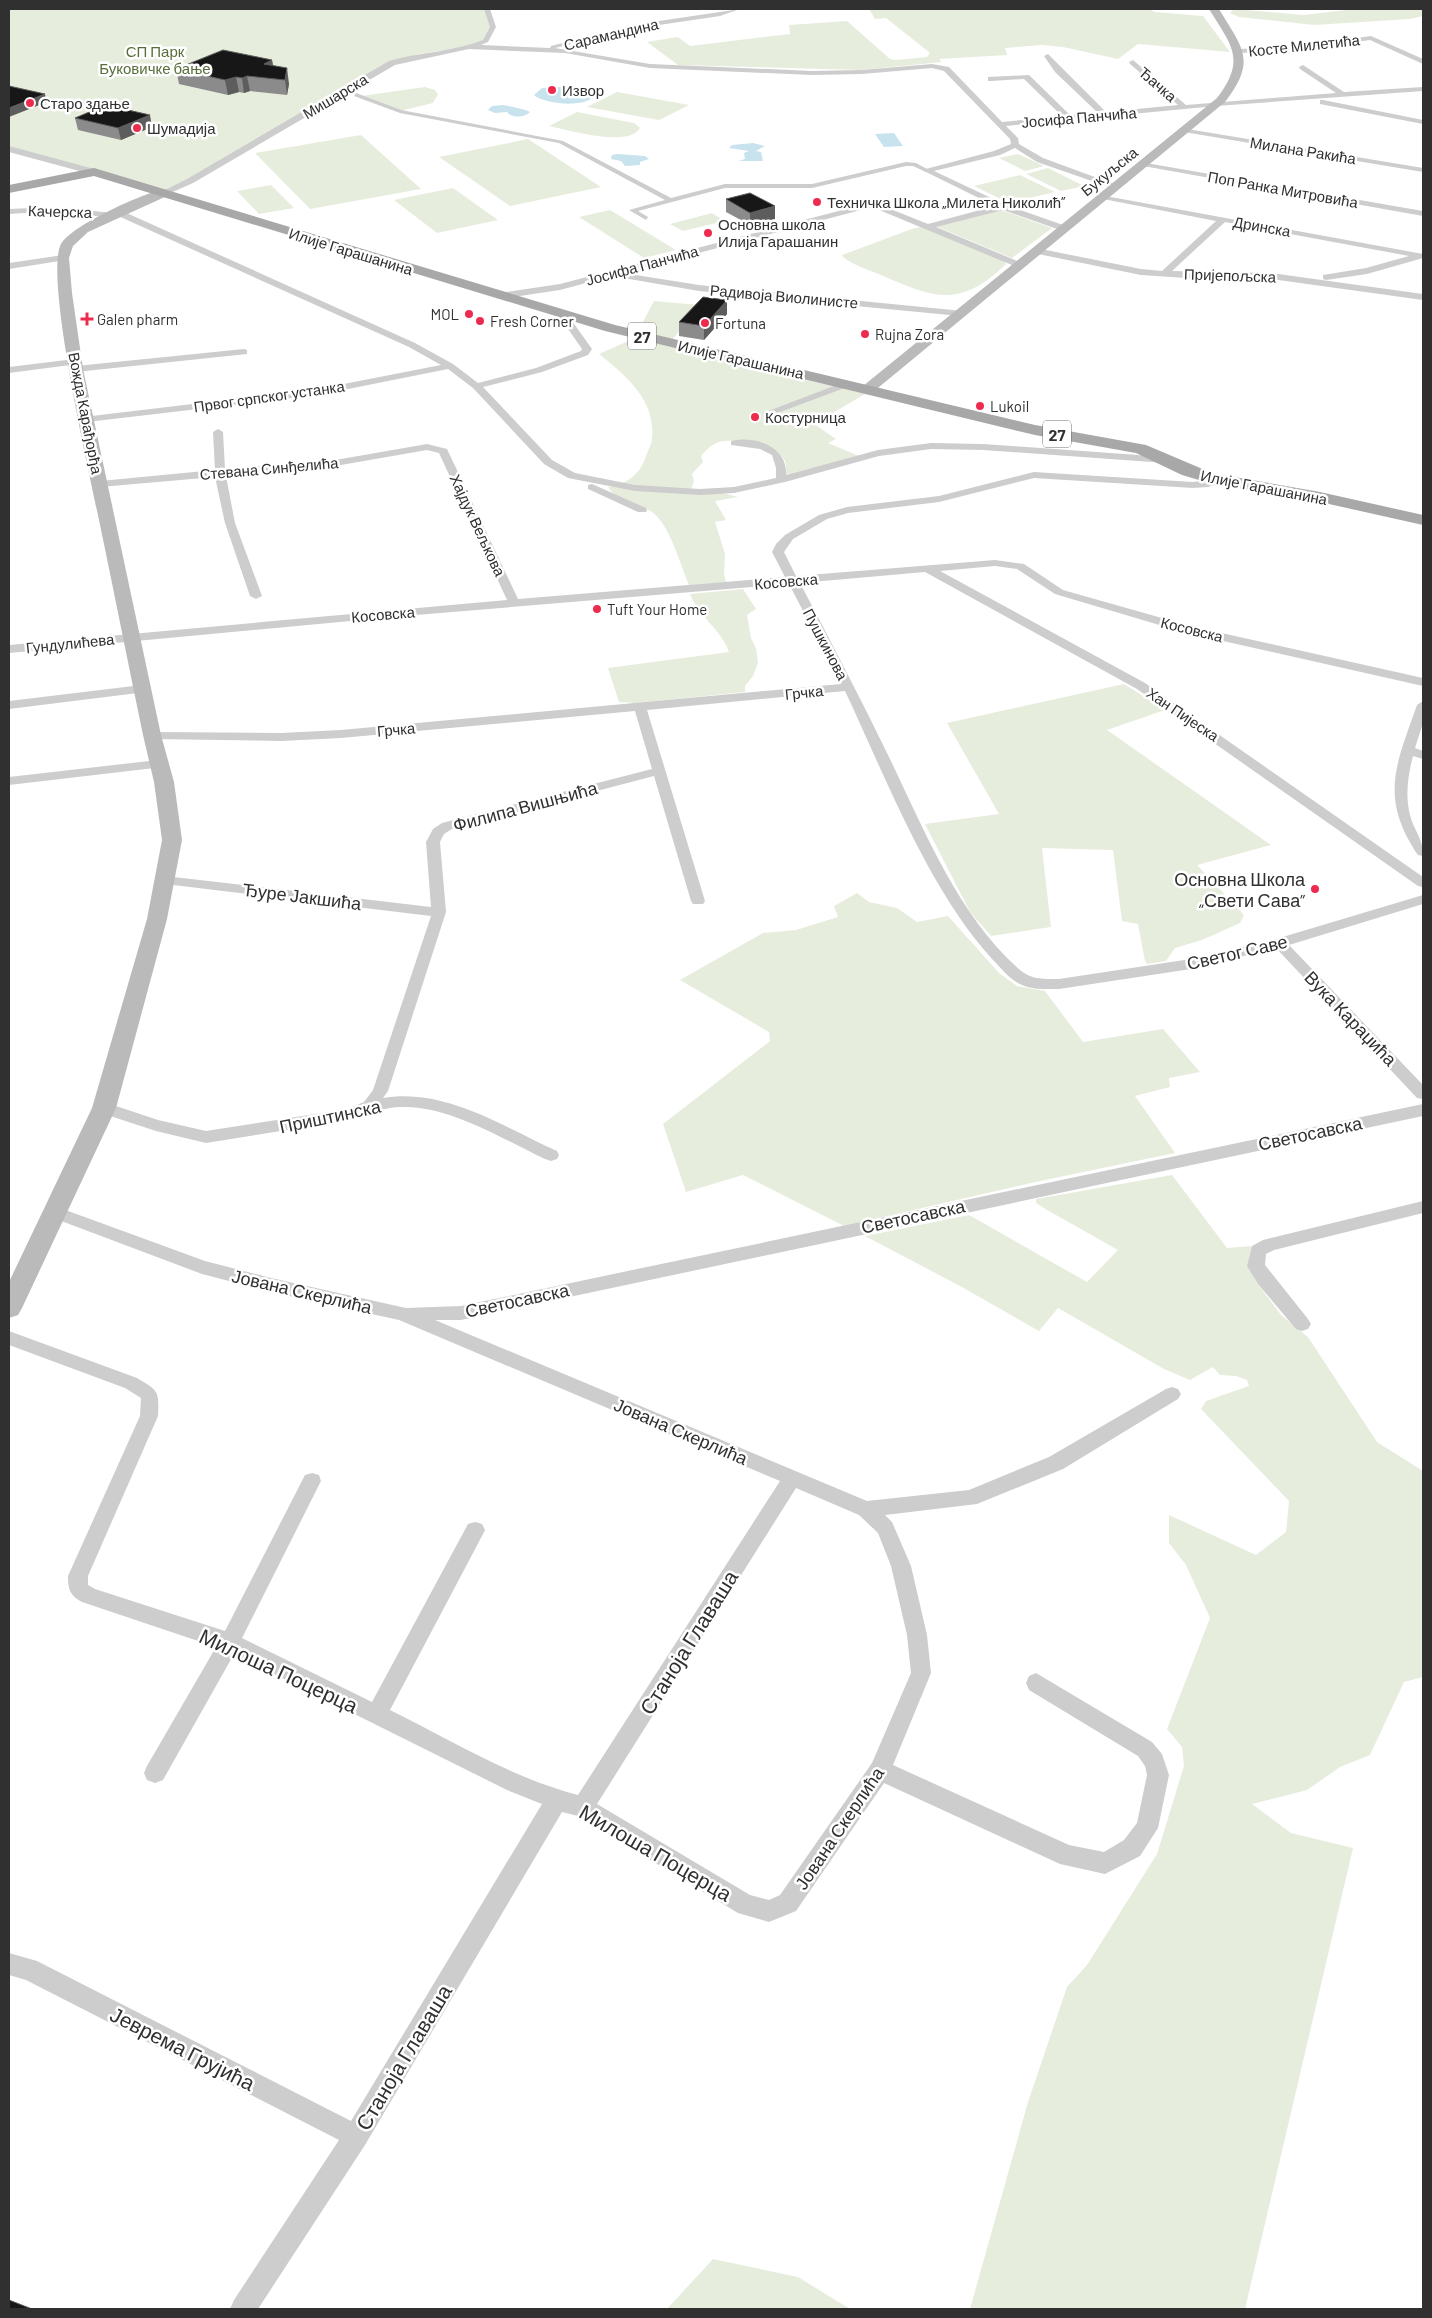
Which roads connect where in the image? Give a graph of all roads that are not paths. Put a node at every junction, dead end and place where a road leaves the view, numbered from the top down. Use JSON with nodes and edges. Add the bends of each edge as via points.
{"nodes":[{"id":1,"x":487,"y":9,"type":"edge"},
{"id":2,"x":737,"y":9,"type":"edge"},
{"id":3,"x":1214,"y":9,"type":"edge"},
{"id":4,"x":469,"y":47,"type":"junction"},
{"id":5,"x":544,"y":50,"type":"junction"},
{"id":6,"x":1239,"y":51,"type":"junction"},
{"id":7,"x":1048,"y":56,"type":"dead end"},
{"id":8,"x":1132,"y":62,"type":"dead end"},
{"id":9,"x":1423,"y":62,"type":"edge"},
{"id":10,"x":1303,"y":68,"type":"dead end"},
{"id":11,"x":991,"y":79,"type":"dead end"},
{"id":12,"x":1423,"y":88,"type":"edge"},
{"id":13,"x":356,"y":94,"type":"dead end"},
{"id":14,"x":1343,"y":95,"type":"junction"},
{"id":15,"x":1309,"y":97,"type":"junction"},
{"id":16,"x":1216,"y":104,"type":"junction"},
{"id":17,"x":1184,"y":107,"type":"junction"},
{"id":18,"x":1104,"y":114,"type":"junction"},
{"id":19,"x":1068,"y":118,"type":"junction"},
{"id":20,"x":1423,"y":122,"type":"edge"},
{"id":21,"x":1001,"y":124,"type":"junction"},
{"id":22,"x":1184,"y":130,"type":"junction"},
{"id":23,"x":1015,"y":145,"type":"junction"},
{"id":24,"x":9,"y":149,"type":"edge"},
{"id":25,"x":1143,"y":164,"type":"junction"},
{"id":26,"x":926,"y":170,"type":"junction"},
{"id":27,"x":1423,"y":170,"type":"edge"},
{"id":28,"x":70,"y":176,"type":"junction"},
{"id":29,"x":132,"y":184,"type":"junction"},
{"id":30,"x":1116,"y":186,"type":"junction"},
{"id":31,"x":163,"y":193,"type":"junction"},
{"id":32,"x":1102,"y":197,"type":"junction"},
{"id":33,"x":668,"y":199,"type":"junction"},
{"id":34,"x":1003,"y":206,"type":"junction"},
{"id":35,"x":9,"y":212,"type":"edge"},
{"id":36,"x":114,"y":214,"type":"junction"},
{"id":37,"x":1423,"y":214,"type":"edge"},
{"id":38,"x":646,"y":218,"type":"dead end"},
{"id":39,"x":1223,"y":219,"type":"junction"},
{"id":40,"x":926,"y":227,"type":"junction"},
{"id":41,"x":1063,"y":228,"type":"junction"},
{"id":42,"x":1036,"y":251,"type":"junction"},
{"id":43,"x":1422,"y":255,"type":"edge"},
{"id":44,"x":63,"y":258,"type":"junction"},
{"id":45,"x":1019,"y":265,"type":"junction"},
{"id":46,"x":9,"y":266,"type":"edge"},
{"id":47,"x":609,"y":273,"type":"junction"},
{"id":48,"x":1166,"y":273,"type":"junction"},
{"id":49,"x":1298,"y":279,"type":"junction"},
{"id":50,"x":499,"y":296,"type":"junction"},
{"id":51,"x":1423,"y":297,"type":"edge"},
{"id":52,"x":960,"y":313,"type":"junction"},
{"id":53,"x":564,"y":316,"type":"junction"},
{"id":54,"x":244,"y":352,"type":"dead end"},
{"id":55,"x":75,"y":365,"type":"junction"},
{"id":56,"x":450,"y":366,"type":"junction"},
{"id":57,"x":9,"y":370,"type":"edge"},
{"id":58,"x":848,"y":384,"type":"junction"},
{"id":59,"x":476,"y":386,"type":"junction"},
{"id":60,"x":868,"y":389,"type":"junction"},
{"id":61,"x":768,"y":413,"type":"dead end"},
{"id":62,"x":87,"y":419,"type":"junction"},
{"id":63,"x":218,"y":432,"type":"dead end"},
{"id":64,"x":734,"y":443,"type":"dead end"},
{"id":65,"x":437,"y":448,"type":"joint"},
{"id":66,"x":1166,"y":460,"type":"junction"},
{"id":67,"x":220,"y":473,"type":"junction"},
{"id":68,"x":572,"y":476,"type":"junction"},
{"id":69,"x":780,"y":480,"type":"junction"},
{"id":70,"x":1220,"y":480,"type":"junction"},
{"id":71,"x":100,"y":484,"type":"junction"},
{"id":72,"x":642,"y":510,"type":"dead end"},
{"id":73,"x":1423,"y":520,"type":"edge"},
{"id":74,"x":928,"y":569,"type":"junction"},
{"id":75,"x":793,"y":580,"type":"junction"},
{"id":76,"x":256,"y":596,"type":"dead end"},
{"id":77,"x":515,"y":604,"type":"junction"},
{"id":78,"x":132,"y":637,"type":"junction"},
{"id":79,"x":9,"y":649,"type":"edge"},
{"id":80,"x":1423,"y":682,"type":"edge"},
{"id":81,"x":849,"y":687,"type":"junction"},
{"id":82,"x":142,"y":689,"type":"junction"},
{"id":83,"x":9,"y":705,"type":"edge"},
{"id":84,"x":1423,"y":705,"type":"edge"},
{"id":85,"x":640,"y":707,"type":"junction"},
{"id":86,"x":152,"y":736,"type":"junction"},
{"id":87,"x":1409,"y":750,"type":"junction"},
{"id":88,"x":1423,"y":755,"type":"edge"},
{"id":89,"x":158,"y":764,"type":"junction"},
{"id":90,"x":660,"y":771,"type":"junction"},
{"id":91,"x":9,"y":781,"type":"edge"},
{"id":92,"x":1423,"y":852,"type":"edge"},
{"id":93,"x":165,"y":880,"type":"junction"},
{"id":94,"x":1423,"y":883,"type":"edge"},
{"id":95,"x":1423,"y":899,"type":"edge"},
{"id":96,"x":698,"y":901,"type":"dead end"},
{"id":97,"x":439,"y":912,"type":"junction"},
{"id":98,"x":1279,"y":943,"type":"junction"},
{"id":99,"x":1046,"y":985,"type":"joint"},
{"id":100,"x":1423,"y":1094,"type":"edge"},
{"id":101,"x":370,"y":1106,"type":"junction"},
{"id":102,"x":104,"y":1108,"type":"junction"},
{"id":103,"x":1423,"y":1110,"type":"edge"},
{"id":104,"x":551,"y":1155,"type":"dead end"},
{"id":105,"x":1423,"y":1207,"type":"edge"},
{"id":106,"x":54,"y":1212,"type":"junction"},
{"id":107,"x":9,"y":1308,"type":"edge"},
{"id":108,"x":402,"y":1314,"type":"junction"},
{"id":109,"x":1302,"y":1324,"type":"dead end"},
{"id":110,"x":9,"y":1338,"type":"edge"},
{"id":111,"x":1172,"y":1394,"type":"dead end"},
{"id":112,"x":792,"y":1478,"type":"junction"},
{"id":113,"x":312,"y":1480,"type":"dead end"},
{"id":114,"x":866,"y":1509,"type":"junction"},
{"id":115,"x":475,"y":1530,"type":"dead end"},
{"id":116,"x":230,"y":1642,"type":"junction"},
{"id":117,"x":1036,"y":1683,"type":"dead end"},
{"id":118,"x":376,"y":1715,"type":"junction"},
{"id":119,"x":880,"y":1770,"type":"junction"},
{"id":120,"x":155,"y":1773,"type":"dead end"},
{"id":121,"x":557,"y":1800,"type":"junction"},
{"id":122,"x":583,"y":1807,"type":"junction"},
{"id":123,"x":769,"y":1911,"type":"joint"},
{"id":124,"x":9,"y":1964,"type":"edge"},
{"id":125,"x":356,"y":2136,"type":"junction"},
{"id":126,"x":243,"y":2309,"type":"edge"}],
"edges":[{"from":1,"to":4,"type":"street","name":"Мишарска","via":[[493,27],[486,41]]},
{"from":2,"to":5,"type":"street","name":"Сарамандина","via":[[632,27]]},
{"from":3,"to":6,"type":"main road"},
{"from":4,"to":5,"type":"street"},
{"from":4,"to":31,"type":"street","name":"Мишарска","via":[[418,54],[392,62],[190,181]]},
{"from":5,"to":21,"type":"street","via":[[650,66],[697,68],[852,72],[932,66],[946,69]]},
{"from":6,"to":9,"type":"street","name":"Косте Милетића","via":[[1300,48],[1371,38]]},
{"from":6,"to":16,"type":"main road","name":"Букуљска","via":[[1235,79]]},
{"from":7,"to":18,"type":"street","via":[[1058,70]]},
{"from":8,"to":17,"type":"street","name":"Ђачка"},
{"from":10,"to":14,"type":"street"},
{"from":11,"to":19,"type":"street","via":[[1026,77]]},
{"from":12,"to":14,"type":"street","name":"Јосифа Панчића"},
{"from":13,"to":33,"type":"street","via":[[400,111],[561,142]]},
{"from":14,"to":15,"type":"street","name":"Јосифа Панчића"},
{"from":15,"to":16,"type":"street","name":"Јосифа Панчића"},
{"from":15,"to":20,"type":"street"},
{"from":16,"to":17,"type":"street","name":"Јосифа Панчића"},
{"from":16,"to":22,"type":"main road","name":"Букуљска"},
{"from":17,"to":18,"type":"street","name":"Јосифа Панчића"},
{"from":18,"to":19,"type":"street","name":"Јосифа Панчића"},
{"from":19,"to":21,"type":"street","name":"Јосифа Панчића"},
{"from":21,"to":23,"type":"street","name":"Јосифа Панчића","via":[[1014,138]]},
{"from":22,"to":25,"type":"main road","name":"Букуљска"},
{"from":22,"to":27,"type":"street","name":"Милана Ракића"},
{"from":23,"to":26,"type":"street","name":"Јосифа Панчића","via":[[997,153]]},
{"from":23,"to":30,"type":"street","via":[[1040,160]]},
{"from":24,"to":28,"type":"street"},
{"from":25,"to":30,"type":"main road","name":"Букуљска"},
{"from":25,"to":37,"type":"street","name":"Поп Ранка Митровића"},
{"from":26,"to":33,"type":"street","via":[[906,164],[812,186],[724,186]]},
{"from":26,"to":34,"type":"street"},
{"from":28,"to":29,"type":"main road","number":"27"},
{"from":28,"to":29,"type":"main road","name":"Илије Гарашанина","via":[[96,173]]},
{"from":29,"to":31,"type":"main road","name":"Илије Гарашанина","number":"27"},
{"from":30,"to":32,"type":"main road","name":"Букуљска"},
{"from":31,"to":36,"type":"main road"},
{"from":31,"to":50,"type":"main road","name":"Илије Гарашанина","number":"27"},
{"from":32,"to":39,"type":"street","name":"Дринска"},
{"from":32,"to":41,"type":"main road","name":"Букуљска"},
{"from":33,"to":38,"type":"street","via":[[632,210]]},
{"from":34,"to":40,"type":"street"},
{"from":34,"to":41,"type":"street"},
{"from":35,"to":36,"type":"street","name":"Качерска","via":[[55,209]]},
{"from":36,"to":44,"type":"main road","via":[[77,235],[67,244]]},
{"from":36,"to":56,"type":"street","name":"Качерска","via":[[412,345]]},
{"from":39,"to":43,"type":"street","name":"Дринска"},
{"from":39,"to":48,"type":"street"},
{"from":40,"to":45,"type":"street","name":"Јосифа Панчића"},
{"from":40,"to":47,"type":"street","name":"Јосифа Панчића","via":[[873,204]]},
{"from":41,"to":42,"type":"main road","name":"Букуљска"},
{"from":42,"to":45,"type":"main road","name":"Букуљска"},
{"from":42,"to":48,"type":"street","name":"Пријепољска","via":[[1141,272]]},
{"from":43,"to":49,"type":"street","via":[[1367,271]]},
{"from":44,"to":46,"type":"street"},
{"from":44,"to":55,"type":"main road","name":"Вожда Карађорђа"},
{"from":45,"to":52,"type":"main road","name":"Букуљска"},
{"from":47,"to":50,"type":"street","name":"Јосифа Панчића","via":[[560,287]]},
{"from":47,"to":52,"type":"street","name":"Радивоја Виолинисте","via":[[699,288]]},
{"from":48,"to":49,"type":"street","name":"Пријепољска"},
{"from":49,"to":51,"type":"street","name":"Пријепољска"},
{"from":50,"to":53,"type":"main road","name":"Илије Гарашанина","number":"27"},
{"from":52,"to":60,"type":"main road","name":"Букуљска"},
{"from":53,"to":58,"type":"main road","name":"Илије Гарашанина","number":"27"},
{"from":53,"to":59,"type":"street","via":[[587,349],[585,353],[540,370]]},
{"from":54,"to":55,"type":"street"},
{"from":55,"to":57,"type":"street"},
{"from":55,"to":62,"type":"main road","name":"Вожда Карађорђа"},
{"from":56,"to":59,"type":"street","name":"Качерска"},
{"from":56,"to":62,"type":"street","name":"Првог српског устанка","via":[[318,392]]},
{"from":58,"to":60,"type":"main road","name":"Илије Гарашанина","number":"27"},
{"from":58,"to":61,"type":"street"},
{"from":59,"to":68,"type":"street","name":"Качерска","via":[[548,462]]},
{"from":60,"to":66,"type":"main road","name":"Илије Гарашанина","number":"27","via":[[1035,430],[1140,449]]},
{"from":62,"to":71,"type":"main road","name":"Вожда Карађорђа"},
{"from":63,"to":67,"type":"street"},
{"from":64,"to":69,"type":"street","via":[[754,444],[773,450],[781,463]]},
{"from":65,"to":67,"type":"street","name":"Стевана Синђелића","via":[[341,462]]},
{"from":65,"to":77,"type":"street","name":"Хајдук Вељкова","via":[[443,451]]},
{"from":66,"to":69,"type":"street","via":[[931,446],[878,453]]},
{"from":66,"to":70,"type":"main road","name":"Илије Гарашанина","number":"27","via":[[1195,474]]},
{"from":67,"to":71,"type":"street","name":"Стевана Синђелића"},
{"from":67,"to":76,"type":"street","via":[[230,524]]},
{"from":68,"to":69,"type":"street","via":[[635,488],[684,492],[734,490]]},
{"from":68,"to":72,"type":"street","name":"Качерска"},
{"from":70,"to":73,"type":"main road","name":"Илије Гарашанина","number":"27","via":[[1320,497]]},
{"from":70,"to":75,"type":"street","name":"Пушкинова","via":[[1193,485],[1034,475],[939,499],[847,510],[807,525],[780,546],[778,552]]},
{"from":71,"to":78,"type":"main road","name":"Вожда Карађорђа"},
{"from":74,"to":75,"type":"street","name":"Косовска"},
{"from":74,"to":80,"type":"street","name":"Косовска","via":[[1020,566],[1059,592],[1178,626]]},
{"from":74,"to":94,"type":"street","name":"Хан Пијеска","via":[[1141,686]]},
{"from":75,"to":77,"type":"street","name":"Косовска"},
{"from":75,"to":81,"type":"street","name":"Пушкинова"},
{"from":77,"to":78,"type":"street","name":"Косовска"},
{"from":78,"to":79,"type":"street","name":"Гундулићева"},
{"from":78,"to":82,"type":"main road","name":"Вожда Карађорђа"},
{"from":81,"to":85,"type":"street","name":"Грчка"},
{"from":81,"to":99,"type":"street","name":"Пушкинова","via":[[923,841],[977,933],[1015,974],[1026,981]]},
{"from":82,"to":83,"type":"street"},
{"from":82,"to":86,"type":"main road","name":"Вожда Карађорђа"},
{"from":84,"to":87,"type":"street"},
{"from":85,"to":86,"type":"street","name":"Грчка","via":[[335,735]]},
{"from":85,"to":90,"type":"street"},
{"from":86,"to":89,"type":"main road","name":"Вожда Карађорђа"},
{"from":87,"to":88,"type":"street"},
{"from":87,"to":92,"type":"street","via":[[1402,770],[1400,797],[1414,841]]},
{"from":89,"to":91,"type":"street"},
{"from":89,"to":93,"type":"main road","name":"Вожда Карађорђа","via":[[164,782],[172,840]]},
{"from":90,"to":96,"type":"street"},
{"from":90,"to":97,"type":"street","name":"Филипа Вишњића","via":[[447,826],[438,832],[433,842]]},
{"from":93,"to":97,"type":"street","name":"Ђуре Јакшића"},
{"from":93,"to":102,"type":"main road","name":"Вожда Карађорђа"},
{"from":95,"to":98,"type":"street","name":"Светог Саве"},
{"from":97,"to":101,"type":"street","name":"Филипа Вишњића","via":[[380,1091]]},
{"from":98,"to":99,"type":"street","name":"Светог Саве","via":[[1191,964]]},
{"from":98,"to":100,"type":"street","name":"Вука Караџића"},
{"from":101,"to":102,"type":"street","name":"Приштинска","via":[[350,1114],[206,1137]]},
{"from":101,"to":104,"type":"street","name":"Приштинска","via":[[401,1101],[431,1103],[454,1110]]},
{"from":102,"to":106,"type":"main road","name":"Вожда Карађорђа"},
{"from":103,"to":108,"type":"street","name":"Светосавска","via":[[461,1312]]},
{"from":105,"to":109,"type":"street","via":[[1269,1245],[1258,1251],[1256,1266]]},
{"from":106,"to":107,"type":"main road","name":"Вожда Карађорђа"},
{"from":106,"to":108,"type":"street","name":"Јована Скерлића","via":[[202,1267]]},
{"from":108,"to":112,"type":"street","name":"Јована Скерлића"},
{"from":110,"to":116,"type":"street","name":"Милоша Поцерца","via":[[131,1383],[150,1395],[149,1416],[78,1576],[78,1589],[89,1596]]},
{"from":111,"to":114,"type":"street","via":[[1056,1463],[970,1498]]},
{"from":112,"to":114,"type":"street","name":"Јована Скерлића"},
{"from":112,"to":122,"type":"street","name":"Станоја Главаша"},
{"from":113,"to":116,"type":"street"},
{"from":114,"to":119,"type":"street","name":"Јована Скерлића","via":[[885,1528],[901,1566],[917,1634],[921,1673]]},
{"from":115,"to":118,"type":"street"},
{"from":116,"to":118,"type":"street","name":"Милоша Поцерца"},
{"from":116,"to":120,"type":"street"},
{"from":117,"to":119,"type":"street","via":[[1144,1749],[1154,1761],[1158,1775],[1147,1828],[1132,1848],[1119,1856],[1105,1863],[1068,1856]]},
{"from":118,"to":121,"type":"street","name":"Милоша Поцерца"},
{"from":119,"to":123,"type":"street","name":"Јована Скерлића","via":[[788,1903]]},
{"from":121,"to":122,"type":"street","name":"Милоша Поцерца"},
{"from":121,"to":125,"type":"street","name":"Станоја Главаша"},
{"from":122,"to":123,"type":"street","name":"Милоша Поцерца","via":[[746,1905]]},
{"from":124,"to":125,"type":"street","name":"Јеврема Грујића","via":[[29,1969]]},
{"from":125,"to":126,"type":"street","name":"Станоја Главаша"}]}
